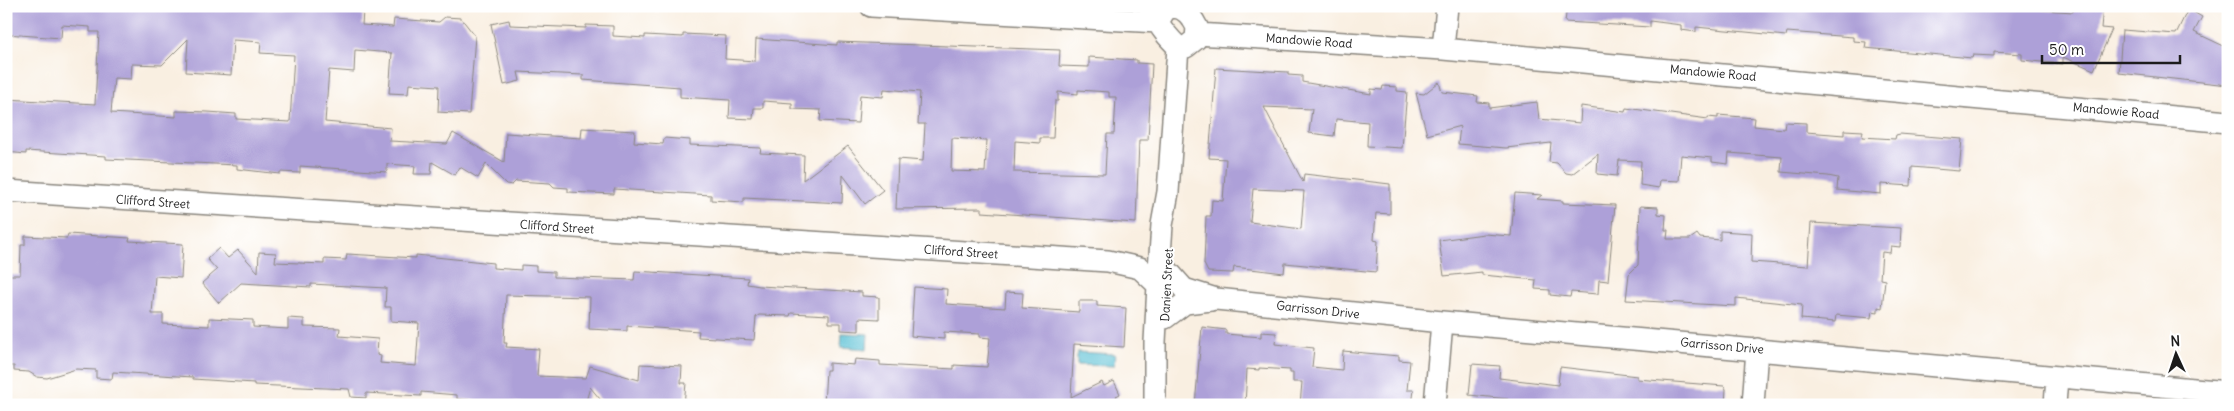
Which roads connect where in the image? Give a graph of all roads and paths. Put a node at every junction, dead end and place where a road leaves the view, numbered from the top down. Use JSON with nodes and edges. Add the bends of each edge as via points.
{"nodes":[{"id":1,"x":871,"y":6,"type":"edge"},
{"id":2,"x":1447,"y":6,"type":"edge"},
{"id":3,"x":1180,"y":7,"type":"edge"},
{"id":4,"x":1158,"y":22,"type":"junction"},
{"id":5,"x":1198,"y":34,"type":"junction"},
{"id":6,"x":1178,"y":47,"type":"junction"},
{"id":7,"x":1443,"y":49,"type":"junction"},
{"id":8,"x":2228,"y":122,"type":"edge"},
{"id":9,"x":6,"y":192,"type":"edge"},
{"id":10,"x":1168,"y":192,"type":"junction"},
{"id":11,"x":1161,"y":245,"type":"junction"},
{"id":12,"x":1108,"y":261,"type":"junction"},
{"id":13,"x":1163,"y":278,"type":"junction"},
{"id":14,"x":1216,"y":299,"type":"junction"},
{"id":15,"x":1165,"y":318,"type":"junction"},
{"id":16,"x":1442,"y":322,"type":"junction"},
{"id":17,"x":1757,"y":349,"type":"junction"},
{"id":18,"x":1157,"y":377,"type":"junction"},
{"id":19,"x":2057,"y":377,"type":"junction"},
{"id":20,"x":2228,"y":392,"type":"edge"},
{"id":21,"x":1155,"y":405,"type":"edge"},
{"id":22,"x":1435,"y":405,"type":"edge"},
{"id":23,"x":1753,"y":405,"type":"edge"},
{"id":24,"x":2055,"y":405,"type":"edge"}],
"edges":[{"from":1,"to":4,"type":"street"},
{"from":2,"to":7,"type":"street"},
{"from":3,"to":4,"type":"street","via":[[1165,10]]},
{"from":3,"to":5,"type":"street","via":[[1192,18]]},
{"from":4,"to":6,"type":"street"},
{"from":5,"to":6,"type":"street","via":[[1191,44]]},
{"from":5,"to":7,"type":"street","name":"Mandowie Road"},
{"from":6,"to":10,"type":"street","name":"Danien Street"},
{"from":7,"to":8,"type":"street","name":"Mandowie Road"},
{"from":9,"to":12,"type":"street","name":"Clifford Street"},
{"from":10,"to":11,"type":"street","name":"Danien Street"},
{"from":10,"to":13,"type":"street","name":"Danien Street","via":[[1171,212]]},
{"from":11,"to":12,"type":"street","name":"Clifford Street","via":[[1142,256]]},
{"from":11,"to":13,"type":"street","name":"Danien Street"},
{"from":12,"to":13,"type":"street","name":"Clifford Street","via":[[1140,268]]},
{"from":13,"to":14,"type":"street","name":"Garrisson Drive"},
{"from":13,"to":15,"type":"street","name":"Danien Street"},
{"from":13,"to":18,"type":"street","name":"Danien Street","via":[[1155,342]]},
{"from":14,"to":15,"type":"street","name":"Garrisson Drive","via":[[1185,303]]},
{"from":14,"to":16,"type":"street","name":"Garrisson Drive"},
{"from":15,"to":18,"type":"street","name":"Danien Street"},
{"from":16,"to":17,"type":"street","name":"Garrisson Drive"},
{"from":16,"to":22,"type":"street"},
{"from":17,"to":19,"type":"street","name":"Garrisson Drive"},
{"from":17,"to":23,"type":"street"},
{"from":18,"to":21,"type":"street","name":"Danien Street"},
{"from":19,"to":20,"type":"street","name":"Garrisson Drive"},
{"from":19,"to":24,"type":"street"}]}
